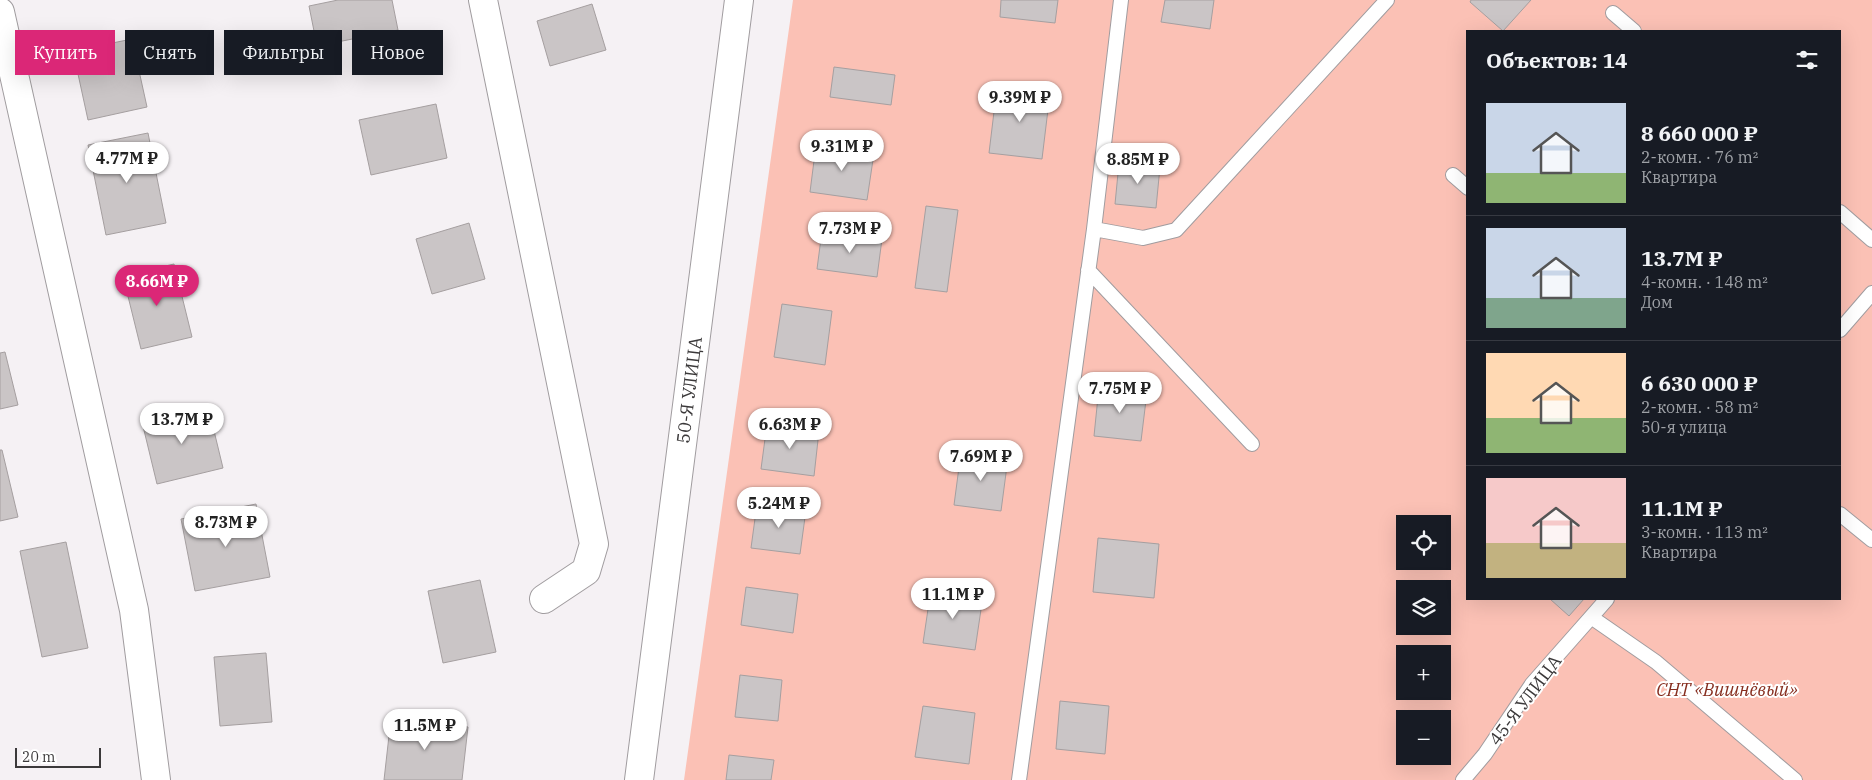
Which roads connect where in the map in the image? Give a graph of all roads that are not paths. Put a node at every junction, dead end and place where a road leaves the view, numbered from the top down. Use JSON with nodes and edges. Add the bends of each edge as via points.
{"nodes":[{"id":1,"x":483,"y":0,"type":"edge"},
{"id":2,"x":739,"y":0,"type":"edge"},
{"id":3,"x":1121,"y":0,"type":"edge"},
{"id":4,"x":1387,"y":0,"type":"edge"},
{"id":5,"x":0,"y":12,"type":"edge"},
{"id":6,"x":1613,"y":13,"type":"dead end"},
{"id":7,"x":1633,"y":30,"type":"edge"},
{"id":8,"x":1453,"y":175,"type":"dead end"},
{"id":9,"x":1466,"y":186,"type":"edge"},
{"id":10,"x":1841,"y":213,"type":"edge"},
{"id":11,"x":1094,"y":229,"type":"junction"},
{"id":12,"x":1872,"y":240,"type":"edge"},
{"id":13,"x":1088,"y":270,"type":"junction"},
{"id":14,"x":1872,"y":293,"type":"edge"},
{"id":15,"x":1841,"y":329,"type":"edge"},
{"id":16,"x":1252,"y":444,"type":"dead end"},
{"id":17,"x":1841,"y":515,"type":"edge"},
{"id":18,"x":1872,"y":540,"type":"edge"},
{"id":19,"x":544,"y":599,"type":"dead end"},
{"id":20,"x":1606,"y":600,"type":"edge"},
{"id":21,"x":1591,"y":617,"type":"junction"},
{"id":22,"x":156,"y":780,"type":"edge"},
{"id":23,"x":639,"y":780,"type":"edge"},
{"id":24,"x":1019,"y":780,"type":"edge"},
{"id":25,"x":1463,"y":780,"type":"edge"},
{"id":26,"x":1795,"y":780,"type":"edge"}],
"edges":[{"from":1,"to":19,"type":"street","via":[[594,544],[586,571]]},
{"from":2,"to":23,"type":"street","name":"50-Я УЛИЦА"},
{"from":3,"to":11,"type":"lane"},
{"from":4,"to":11,"type":"lane","via":[[1176,230],[1143,238]]},
{"from":5,"to":22,"type":"street","via":[[134,610]]},
{"from":6,"to":7,"type":"lane"},
{"from":8,"to":9,"type":"lane"},
{"from":10,"to":12,"type":"lane"},
{"from":11,"to":13,"type":"lane"},
{"from":13,"to":16,"type":"lane"},
{"from":13,"to":24,"type":"lane"},
{"from":14,"to":15,"type":"lane"},
{"from":17,"to":18,"type":"lane"},
{"from":20,"to":21,"type":"lane","name":"45-Я УЛИЦА"},
{"from":21,"to":25,"type":"lane","name":"45-Я УЛИЦА","via":[[1532,684],[1485,754]]},
{"from":21,"to":26,"type":"lane","via":[[1656,662]]}]}
